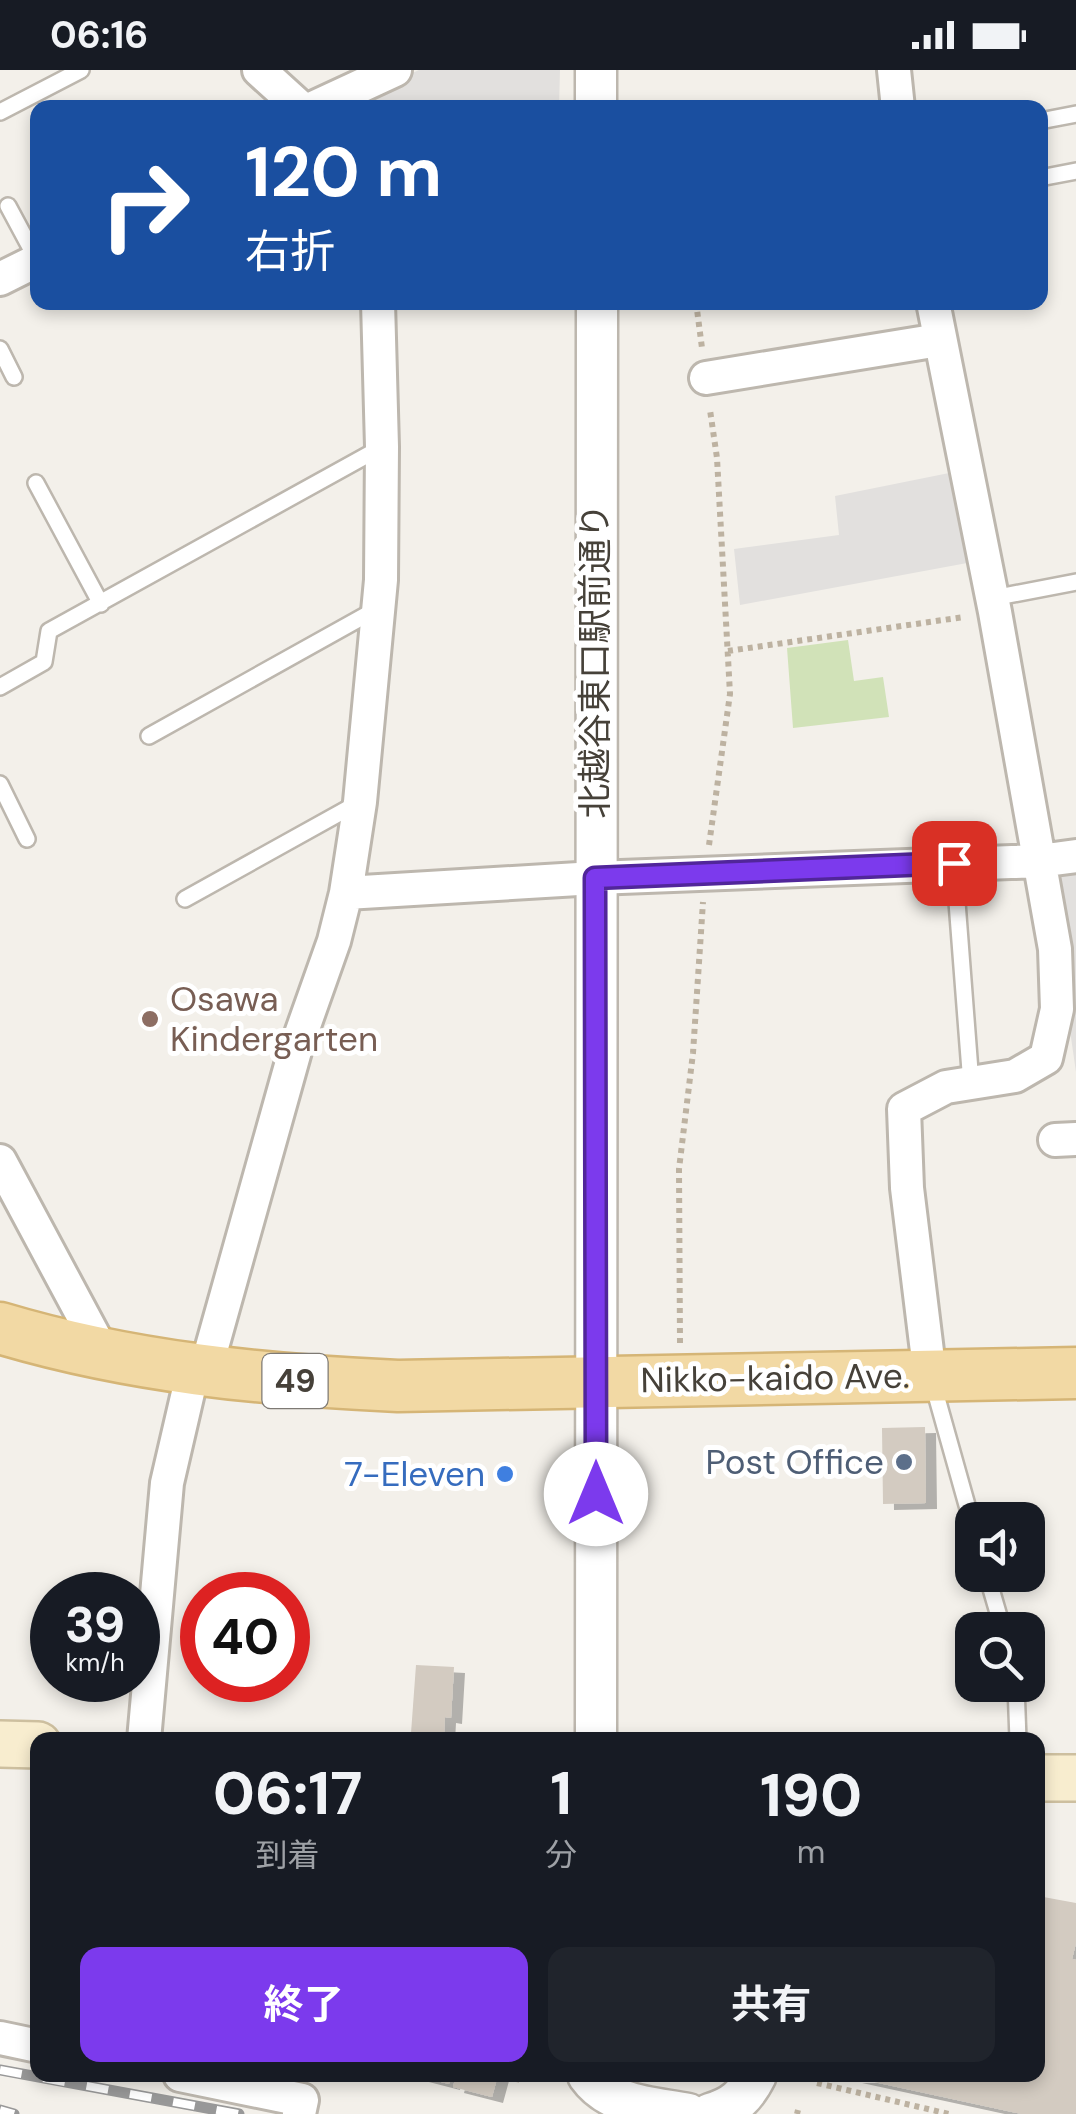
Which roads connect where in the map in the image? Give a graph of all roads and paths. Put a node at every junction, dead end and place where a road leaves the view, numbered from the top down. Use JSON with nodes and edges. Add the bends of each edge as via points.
{"nodes":[{"id":1,"x":81,"y":70,"type":"edge"},
{"id":2,"x":259,"y":70,"type":"edge"},
{"id":3,"x":395,"y":70,"type":"edge"},
{"id":4,"x":596,"y":70,"type":"edge"},
{"id":5,"x":894,"y":70,"type":"edge"},
{"id":6,"x":292,"y":100,"type":"edge"},
{"id":7,"x":331,"y":100,"type":"edge"},
{"id":8,"x":596,"y":100,"type":"edge"},
{"id":9,"x":897,"y":100,"type":"edge"},
{"id":10,"x":0,"y":112,"type":"edge"},
{"id":11,"x":1076,"y":114,"type":"edge"},
{"id":12,"x":1048,"y":119,"type":"edge"},
{"id":13,"x":1076,"y":171,"type":"edge"},
{"id":14,"x":1048,"y":176,"type":"edge"},
{"id":15,"x":8,"y":206,"type":"dead end"},
{"id":16,"x":30,"y":247,"type":"edge"},
{"id":17,"x":30,"y":264,"type":"edge"},
{"id":18,"x":0,"y":279,"type":"edge"},
{"id":19,"x":378,"y":310,"type":"edge"},
{"id":20,"x":597,"y":310,"type":"edge"},
{"id":21,"x":697,"y":310,"type":"edge"},
{"id":22,"x":934,"y":310,"type":"edge"},
{"id":23,"x":940,"y":340,"type":"junction"},
{"id":24,"x":0,"y":349,"type":"edge"},
{"id":25,"x":14,"y":377,"type":"dead end"},
{"id":26,"x":706,"y":378,"type":"junction"},
{"id":27,"x":382,"y":447,"type":"junction"},
{"id":28,"x":36,"y":482,"type":"dead end"},
{"id":29,"x":1076,"y":582,"type":"edge"},
{"id":30,"x":101,"y":604,"type":"junction"},
{"id":31,"x":994,"y":605,"type":"junction"},
{"id":32,"x":379,"y":608,"type":"junction"},
{"id":33,"x":728,"y":651,"type":"junction"},
{"id":34,"x":0,"y":687,"type":"edge"},
{"id":35,"x":148,"y":736,"type":"dead end"},
{"id":36,"x":0,"y":784,"type":"edge"},
{"id":37,"x":360,"y":802,"type":"junction"},
{"id":38,"x":27,"y":840,"type":"dead end"},
{"id":39,"x":1076,"y":856,"type":"edge"},
{"id":40,"x":1040,"y":861,"type":"junction"},
{"id":41,"x":954,"y":863,"type":"junction"},
{"id":42,"x":704,"y":875,"type":"junction"},
{"id":43,"x":595,"y":878,"type":"junction"},
{"id":44,"x":346,"y":892,"type":"junction"},
{"id":45,"x":185,"y":898,"type":"dead end"},
{"id":46,"x":971,"y":1084,"type":"junction"},
{"id":47,"x":0,"y":1161,"type":"edge"},
{"id":48,"x":0,"y":1328,"type":"edge"},
{"id":49,"x":680,"y":1350,"type":"dead end"},
{"id":50,"x":104,"y":1355,"type":"junction"},
{"id":51,"x":199,"y":1372,"type":"junction"},
{"id":52,"x":1076,"y":1373,"type":"edge"},
{"id":53,"x":930,"y":1376,"type":"junction"},
{"id":54,"x":596,"y":1380,"type":"junction"},
{"id":55,"x":966,"y":1502,"type":"edge"},
{"id":56,"x":1017,"y":1702,"type":"edge"},
{"id":57,"x":145,"y":1732,"type":"edge"},
{"id":58,"x":596,"y":1732,"type":"edge"},
{"id":59,"x":1018,"y":1732,"type":"edge"},
{"id":60,"x":0,"y":1744,"type":"edge"},
{"id":61,"x":30,"y":1744,"type":"edge"},
{"id":62,"x":1045,"y":1778,"type":"edge"},
{"id":63,"x":1076,"y":1778,"type":"edge"},
{"id":64,"x":0,"y":2038,"type":"edge"},
{"id":65,"x":30,"y":2044,"type":"edge"},
{"id":66,"x":214,"y":2082,"type":"edge"},
{"id":67,"x":593,"y":2082,"type":"edge"},
{"id":68,"x":752,"y":2082,"type":"edge"},
{"id":69,"x":816,"y":2083,"type":"dead end"},
{"id":70,"x":299,"y":2114,"type":"edge"},
{"id":71,"x":688,"y":2114,"type":"edge"},
{"id":72,"x":710,"y":2114,"type":"edge"},
{"id":73,"x":950,"y":2114,"type":"edge"}],
"edges":[{"from":1,"to":10,"type":"lane"},
{"from":2,"to":6,"type":"street"},
{"from":3,"to":7,"type":"street"},
{"from":4,"to":8,"type":"street"},
{"from":5,"to":9,"type":"street"},
{"from":11,"to":12,"type":"lane"},
{"from":13,"to":14,"type":"lane"},
{"from":15,"to":16,"type":"lane"},
{"from":17,"to":18,"type":"street"},
{"from":19,"to":27,"type":"street"},
{"from":20,"to":43,"type":"street","name":"北越谷東口駅前通り"},
{"from":21,"to":26,"type":"path"},
{"from":22,"to":23,"type":"street"},
{"from":23,"to":26,"type":"street"},
{"from":23,"to":31,"type":"street"},
{"from":24,"to":25,"type":"lane"},
{"from":26,"to":33,"type":"path"},
{"from":27,"to":30,"type":"lane"},
{"from":27,"to":32,"type":"street"},
{"from":28,"to":30,"type":"lane"},
{"from":29,"to":31,"type":"lane"},
{"from":30,"to":34,"type":"lane","via":[[49,630],[44,662]]},
{"from":31,"to":33,"type":"path"},
{"from":31,"to":40,"type":"street"},
{"from":32,"to":35,"type":"lane"},
{"from":32,"to":37,"type":"street"},
{"from":33,"to":42,"type":"path","via":[[730,694]]},
{"from":36,"to":38,"type":"lane"},
{"from":37,"to":44,"type":"street"},
{"from":37,"to":45,"type":"lane"},
{"from":39,"to":40,"type":"street"},
{"from":40,"to":41,"type":"street"},
{"from":40,"to":46,"type":"street","via":[[1057,1009],[1046,1058],[1015,1076]]},
{"from":41,"to":42,"type":"street"},
{"from":41,"to":46,"type":"lane"},
{"from":42,"to":43,"type":"street"},
{"from":42,"to":49,"type":"path","via":[[694,1052],[679,1169]]},
{"from":43,"to":44,"type":"street"},
{"from":43,"to":54,"type":"street","name":"北越谷東口駅前通り"},
{"from":44,"to":51,"type":"street"},
{"from":46,"to":53,"type":"street","via":[[946,1086],[904,1109]]},
{"from":47,"to":50,"type":"street"},
{"from":48,"to":50,"type":"main road","name":"Nikko-kaido Ave.","number":"49"},
{"from":50,"to":51,"type":"main road","name":"Nikko-kaido Ave.","number":"49"},
{"from":51,"to":54,"type":"main road","name":"Nikko-kaido Ave.","number":"49","via":[[398,1386]]},
{"from":51,"to":57,"type":"street","via":[[167,1483]]},
{"from":52,"to":53,"type":"main road","name":"Nikko-kaido Ave.","number":"49"},
{"from":53,"to":54,"type":"main road","name":"Nikko-kaido Ave.","number":"49"},
{"from":53,"to":55,"type":"lane"},
{"from":54,"to":58,"type":"street","name":"北越谷東口駅前通り"},
{"from":56,"to":59,"type":"lane"},
{"from":60,"to":61,"type":"main road"},
{"from":62,"to":63,"type":"main road"},
{"from":64,"to":65,"type":"street"},
{"from":66,"to":70,"type":"street","via":[[302,2100]]},
{"from":67,"to":71,"type":"street","via":[[623,2102]]},
{"from":68,"to":72,"type":"street","via":[[730,2108]]},
{"from":69,"to":73,"type":"path"}]}
